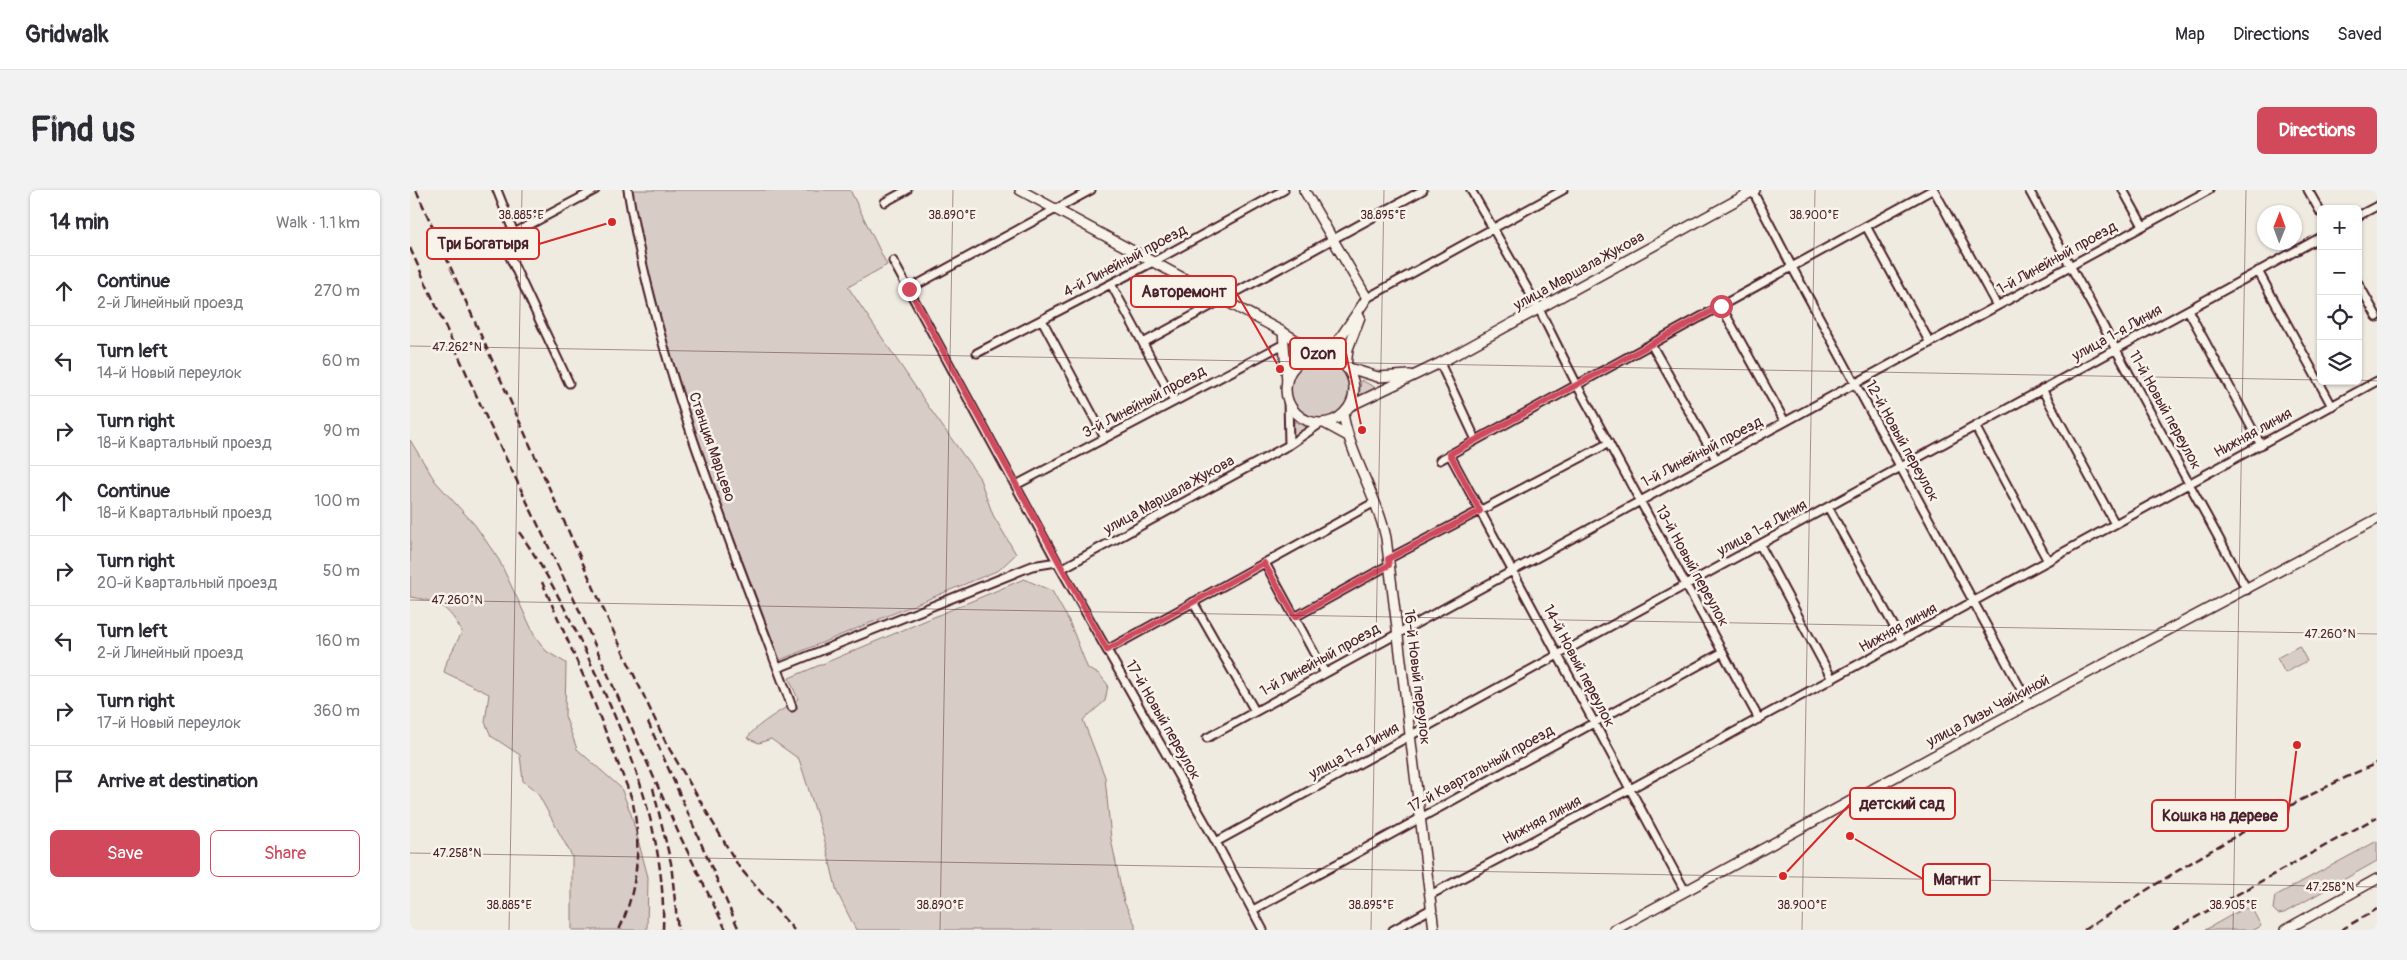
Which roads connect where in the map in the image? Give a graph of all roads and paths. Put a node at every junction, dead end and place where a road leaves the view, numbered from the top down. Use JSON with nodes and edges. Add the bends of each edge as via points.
{"nodes":[{"id":1,"x":497,"y":190,"type":"edge"},
{"id":2,"x":596,"y":190,"type":"edge"},
{"id":3,"x":628,"y":190,"type":"edge"},
{"id":4,"x":907,"y":190,"type":"edge"},
{"id":5,"x":1020,"y":190,"type":"edge"},
{"id":6,"x":1091,"y":190,"type":"edge"},
{"id":7,"x":1284,"y":190,"type":"edge"},
{"id":8,"x":1304,"y":190,"type":"edge"},
{"id":9,"x":1423,"y":190,"type":"edge"},
{"id":10,"x":1471,"y":190,"type":"edge"},
{"id":11,"x":1563,"y":190,"type":"edge"},
{"id":12,"x":1753,"y":190,"type":"edge"},
{"id":13,"x":1933,"y":190,"type":"edge"},
{"id":14,"x":2029,"y":190,"type":"edge"},
{"id":15,"x":2124,"y":190,"type":"edge"},
{"id":16,"x":2209,"y":190,"type":"edge"},
{"id":17,"x":2308,"y":190,"type":"edge"},
{"id":18,"x":885,"y":202,"type":"dead end"},
{"id":19,"x":2317,"y":206,"type":"edge"},
{"id":20,"x":2377,"y":206,"type":"edge"},
{"id":21,"x":1056,"y":209,"type":"junction"},
{"id":22,"x":2362,"y":214,"type":"edge"},
{"id":23,"x":1866,"y":226,"type":"junction"},
{"id":24,"x":2143,"y":226,"type":"junction"},
{"id":25,"x":1492,"y":228,"type":"junction"},
{"id":26,"x":514,"y":233,"type":"junction"},
{"id":27,"x":2317,"y":239,"type":"edge"},
{"id":28,"x":502,"y":240,"type":"junction"},
{"id":29,"x":1332,"y":240,"type":"junction"},
{"id":30,"x":494,"y":245,"type":"dead end"},
{"id":31,"x":893,"y":261,"type":"dead end"},
{"id":32,"x":1153,"y":262,"type":"junction"},
{"id":33,"x":2070,"y":266,"type":"junction"},
{"id":34,"x":1792,"y":267,"type":"junction"},
{"id":35,"x":2258,"y":271,"type":"junction"},
{"id":36,"x":1111,"y":284,"type":"junction"},
{"id":37,"x":909,"y":289,"type":"junction"},
{"id":38,"x":2362,"y":290,"type":"edge"},
{"id":39,"x":1367,"y":298,"type":"junction"},
{"id":40,"x":1222,"y":300,"type":"junction"},
{"id":41,"x":1721,"y":306,"type":"junction"},
{"id":42,"x":1997,"y":306,"type":"junction"},
{"id":43,"x":1538,"y":309,"type":"junction"},
{"id":44,"x":2188,"y":310,"type":"junction"},
{"id":45,"x":2377,"y":317,"type":"edge"},
{"id":46,"x":1042,"y":320,"type":"junction"},
{"id":47,"x":1283,"y":332,"type":"junction"},
{"id":48,"x":1143,"y":343,"type":"junction"},
{"id":49,"x":1930,"y":343,"type":"junction"},
{"id":50,"x":1651,"y":344,"type":"junction"},
{"id":51,"x":1284,"y":349,"type":"junction"},
{"id":52,"x":2116,"y":349,"type":"junction"},
{"id":53,"x":977,"y":353,"type":"dead end"},
{"id":54,"x":1320,"y":355,"type":"junction"},
{"id":55,"x":1440,"y":363,"type":"junction"},
{"id":56,"x":1346,"y":367,"type":"junction"},
{"id":57,"x":1416,"y":375,"type":"junction"},
{"id":58,"x":1287,"y":381,"type":"junction"},
{"id":59,"x":2377,"y":381,"type":"edge"},
{"id":60,"x":568,"y":383,"type":"dead end"},
{"id":61,"x":1855,"y":384,"type":"junction"},
{"id":62,"x":1577,"y":385,"type":"junction"},
{"id":63,"x":2042,"y":389,"type":"junction"},
{"id":64,"x":1288,"y":400,"type":"junction"},
{"id":65,"x":1174,"y":402,"type":"junction"},
{"id":66,"x":1350,"y":406,"type":"junction"},
{"id":67,"x":2332,"y":406,"type":"junction"},
{"id":68,"x":1343,"y":414,"type":"junction"},
{"id":69,"x":1785,"y":422,"type":"junction"},
{"id":70,"x":1323,"y":423,"type":"junction"},
{"id":71,"x":1975,"y":426,"type":"junction"},
{"id":72,"x":1346,"y":435,"type":"junction"},
{"id":73,"x":1106,"y":438,"type":"junction"},
{"id":74,"x":1476,"y":440,"type":"junction"},
{"id":75,"x":1609,"y":443,"type":"junction"},
{"id":76,"x":1289,"y":445,"type":"junction"},
{"id":77,"x":2261,"y":445,"type":"junction"},
{"id":78,"x":1450,"y":454,"type":"junction"},
{"id":79,"x":1440,"y":460,"type":"dead end"},
{"id":80,"x":1716,"y":460,"type":"junction"},
{"id":81,"x":1901,"y":467,"type":"junction"},
{"id":82,"x":2189,"y":484,"type":"junction"},
{"id":83,"x":1016,"y":485,"type":"junction"},
{"id":84,"x":1640,"y":500,"type":"junction"},
{"id":85,"x":1375,"y":502,"type":"junction"},
{"id":86,"x":1828,"y":507,"type":"junction"},
{"id":87,"x":1480,"y":511,"type":"junction"},
{"id":88,"x":2377,"y":519,"type":"edge"},
{"id":89,"x":2115,"y":524,"type":"junction"},
{"id":90,"x":1760,"y":545,"type":"junction"},
{"id":91,"x":2048,"y":561,"type":"junction"},
{"id":92,"x":1057,"y":562,"type":"junction"},
{"id":93,"x":1389,"y":562,"type":"junction"},
{"id":94,"x":1264,"y":563,"type":"junction"},
{"id":95,"x":1061,"y":569,"type":"junction"},
{"id":96,"x":1513,"y":572,"type":"junction"},
{"id":97,"x":1686,"y":585,"type":"junction"},
{"id":98,"x":2247,"y":590,"type":"junction"},
{"id":99,"x":1193,"y":602,"type":"junction"},
{"id":100,"x":1974,"y":602,"type":"junction"},
{"id":101,"x":1295,"y":617,"type":"junction"},
{"id":102,"x":1399,"y":633,"type":"junction"},
{"id":103,"x":1902,"y":641,"type":"junction"},
{"id":104,"x":1107,"y":650,"type":"junction"},
{"id":105,"x":1723,"y":652,"type":"junction"},
{"id":106,"x":1558,"y":655,"type":"junction"},
{"id":107,"x":778,"y":668,"type":"junction"},
{"id":108,"x":1325,"y":673,"type":"junction"},
{"id":109,"x":1832,"y":679,"type":"junction"},
{"id":110,"x":2029,"y":704,"type":"junction"},
{"id":111,"x":792,"y":707,"type":"dead end"},
{"id":112,"x":1255,"y":712,"type":"junction"},
{"id":113,"x":1759,"y":719,"type":"junction"},
{"id":114,"x":1594,"y":723,"type":"junction"},
{"id":115,"x":1411,"y":736,"type":"junction"},
{"id":116,"x":1207,"y":738,"type":"dead end"},
{"id":117,"x":1630,"y":790,"type":"junction"},
{"id":118,"x":1421,"y":818,"type":"junction"},
{"id":119,"x":1216,"y":842,"type":"junction"},
{"id":120,"x":2377,"y":879,"type":"edge"},
{"id":121,"x":1685,"y":891,"type":"junction"},
{"id":122,"x":1430,"y":895,"type":"junction"},
{"id":123,"x":1431,"y":909,"type":"junction"},
{"id":124,"x":1253,"y":910,"type":"junction"},
{"id":125,"x":1264,"y":930,"type":"edge"},
{"id":126,"x":1392,"y":930,"type":"edge"},
{"id":127,"x":1434,"y":930,"type":"edge"},
{"id":128,"x":1614,"y":930,"type":"edge"},
{"id":129,"x":2285,"y":930,"type":"edge"}],
"edges":[{"from":1,"to":26,"type":"street"},
{"from":2,"to":26,"type":"street"},
{"from":3,"to":107,"type":"street","name":"Станция Марцево","via":[[638,250],[665,353],[692,436]]},
{"from":4,"to":18,"type":"street"},
{"from":5,"to":21,"type":"main road"},
{"from":6,"to":21,"type":"street"},
{"from":7,"to":32,"type":"street","name":"4-й Линейный проезд"},
{"from":8,"to":29,"type":"main road"},
{"from":9,"to":29,"type":"street"},
{"from":10,"to":25,"type":"street","name":"13-й Новый переулок"},
{"from":11,"to":25,"type":"street"},
{"from":12,"to":34,"type":"street","name":"12-й Новый переулок"},
{"from":12,"to":43,"type":"main road","name":"улица Маршала Жукова"},
{"from":13,"to":23,"type":"street"},
{"from":13,"to":42,"type":"street"},
{"from":14,"to":33,"type":"street","name":"11-й Новый переулок"},
{"from":15,"to":24,"type":"street"},
{"from":16,"to":24,"type":"street","name":"1-й Линейный проезд"},
{"from":17,"to":19,"type":"street"},
{"from":20,"to":22,"type":"street"},
{"from":21,"to":32,"type":"main road"},
{"from":21,"to":37,"type":"street"},
{"from":23,"to":34,"type":"street"},
{"from":23,"to":49,"type":"street"},
{"from":24,"to":33,"type":"street","name":"1-й Линейный проезд"},
{"from":25,"to":39,"type":"street"},
{"from":25,"to":43,"type":"street","name":"13-й Новый переулок"},
{"from":26,"to":28,"type":"street"},
{"from":27,"to":35,"type":"street","name":"улица 1-я Линия"},
{"from":28,"to":30,"type":"street"},
{"from":28,"to":60,"type":"street"},
{"from":29,"to":39,"type":"main road"},
{"from":29,"to":40,"type":"street"},
{"from":31,"to":37,"type":"street","name":"17-й Новый переулок"},
{"from":32,"to":36,"type":"street","name":"4-й Линейный проезд"},
{"from":32,"to":40,"type":"main road"},
{"from":33,"to":42,"type":"street","name":"1-й Линейный проезд"},
{"from":33,"to":52,"type":"street","name":"11-й Новый переулок"},
{"from":34,"to":41,"type":"street"},
{"from":34,"to":61,"type":"street","name":"12-й Новый переулок"},
{"from":35,"to":44,"type":"street","name":"улица 1-я Линия"},
{"from":35,"to":67,"type":"street"},
{"from":36,"to":46,"type":"street","name":"4-й Линейный проезд"},
{"from":36,"to":48,"type":"street"},
{"from":37,"to":83,"type":"street","name":"17-й Новый переулок"},
{"from":38,"to":45,"type":"street"},
{"from":39,"to":54,"type":"main road","via":[[1336,344]]},
{"from":39,"to":56,"type":"main road","via":[[1348,349]]},
{"from":40,"to":47,"type":"main road"},
{"from":40,"to":48,"type":"street"},
{"from":41,"to":50,"type":"street"},
{"from":41,"to":69,"type":"street"},
{"from":42,"to":49,"type":"street","name":"1-й Линейный проезд"},
{"from":43,"to":55,"type":"main road","name":"улица Маршала Жукова"},
{"from":43,"to":62,"type":"street","name":"13-й Новый переулок"},
{"from":44,"to":52,"type":"street","name":"улица 1-я Линия"},
{"from":44,"to":77,"type":"street"},
{"from":46,"to":53,"type":"street","name":"4-й Линейный проезд"},
{"from":46,"to":73,"type":"street"},
{"from":47,"to":51,"type":"main road"},
{"from":47,"to":54,"type":"main road"},
{"from":48,"to":65,"type":"street"},
{"from":49,"to":61,"type":"street","name":"1-й Линейный проезд"},
{"from":50,"to":62,"type":"street"},
{"from":50,"to":80,"type":"street"},
{"from":51,"to":58,"type":"main road"},
{"from":51,"to":65,"type":"street","name":"3-й Линейный проезд","via":[[1280,346]]},
{"from":52,"to":63,"type":"street","name":"улица 1-я Линия"},
{"from":52,"to":82,"type":"street","name":"11-й Новый переулок"},
{"from":54,"to":56,"type":"main road","via":[[1332,357]]},
{"from":54,"to":58,"type":"main road","via":[[1299,362]]},
{"from":55,"to":57,"type":"main road","name":"улица Маршала Жукова"},
{"from":55,"to":74,"type":"street"},
{"from":56,"to":57,"type":"main road","name":"улица Маршала Жукова","via":[[1378,377]]},
{"from":56,"to":66,"type":"main road","via":[[1354,386]]},
{"from":57,"to":66,"type":"main road","name":"улица Маршала Жукова"},
{"from":58,"to":64,"type":"main road"},
{"from":59,"to":67,"type":"street","name":"Нижняя линия"},
{"from":61,"to":69,"type":"street","name":"1-й Линейный проезд"},
{"from":61,"to":81,"type":"street","name":"12-й Новый переулок"},
{"from":62,"to":74,"type":"street"},
{"from":62,"to":75,"type":"street","name":"13-й Новый переулок"},
{"from":63,"to":71,"type":"street","name":"улица 1-я Линия"},
{"from":63,"to":89,"type":"street"},
{"from":64,"to":70,"type":"main road","via":[[1298,416]]},
{"from":64,"to":76,"type":"street"},
{"from":65,"to":73,"type":"street","name":"3-й Линейный проезд"},
{"from":66,"to":68,"type":"main road"},
{"from":67,"to":77,"type":"street","name":"Нижняя линия"},
{"from":68,"to":70,"type":"main road"},
{"from":68,"to":72,"type":"main road","name":"16-й Новый переулок"},
{"from":69,"to":80,"type":"street","name":"1-й Линейный проезд"},
{"from":70,"to":72,"type":"main road"},
{"from":70,"to":76,"type":"street","name":"улица Маршала Жукова"},
{"from":71,"to":81,"type":"street","name":"улица 1-я Линия"},
{"from":71,"to":91,"type":"street"},
{"from":72,"to":85,"type":"main road","name":"16-й Новый переулок"},
{"from":73,"to":83,"type":"street","name":"3-й Линейный проезд"},
{"from":74,"to":78,"type":"street"},
{"from":75,"to":84,"type":"street","name":"13-й Новый переулок"},
{"from":75,"to":87,"type":"street"},
{"from":76,"to":95,"type":"street","name":"улица Маршала Жукова"},
{"from":77,"to":82,"type":"street","name":"Нижняя линия"},
{"from":78,"to":79,"type":"street"},
{"from":78,"to":87,"type":"street","name":"14-й Новый переулок"},
{"from":80,"to":84,"type":"street","name":"1-й Линейный проезд"},
{"from":81,"to":86,"type":"street","name":"улица 1-я Линия"},
{"from":81,"to":100,"type":"street","name":"12-й Новый переулок"},
{"from":82,"to":89,"type":"street","name":"Нижняя линия"},
{"from":82,"to":98,"type":"street","name":"11-й Новый переулок"},
{"from":83,"to":92,"type":"street","name":"17-й Новый переулок"},
{"from":84,"to":96,"type":"street","name":"1-й Линейный проезд"},
{"from":84,"to":97,"type":"street","name":"13-й Новый переулок"},
{"from":85,"to":93,"type":"main road","name":"16-й Новый переулок","via":[[1382,518]]},
{"from":85,"to":94,"type":"street"},
{"from":86,"to":90,"type":"street","name":"улица 1-я Линия"},
{"from":86,"to":103,"type":"street"},
{"from":87,"to":93,"type":"street"},
{"from":87,"to":96,"type":"street","name":"14-й Новый переулок"},
{"from":88,"to":98,"type":"main road","name":"улица Лизы Чайкиной"},
{"from":89,"to":91,"type":"street","name":"Нижняя линия"},
{"from":90,"to":97,"type":"street","name":"улица 1-я Линия"},
{"from":90,"to":109,"type":"street"},
{"from":91,"to":100,"type":"street","name":"Нижняя линия"},
{"from":92,"to":95,"type":"street","name":"17-й Новый переулок"},
{"from":92,"to":107,"type":"street","via":[[1032,566]]},
{"from":93,"to":101,"type":"street"},
{"from":93,"to":102,"type":"main road","name":"16-й Новый переулок"},
{"from":94,"to":99,"type":"street"},
{"from":94,"to":101,"type":"street"},
{"from":95,"to":104,"type":"street","name":"17-й Новый переулок"},
{"from":96,"to":102,"type":"street","name":"1-й Линейный проезд"},
{"from":96,"to":106,"type":"street","name":"14-й Новый переулок"},
{"from":97,"to":105,"type":"street","name":"13-й Новый переулок"},
{"from":97,"to":106,"type":"street","name":"улица 1-я Линия"},
{"from":98,"to":110,"type":"main road","name":"улица Лизы Чайкиной"},
{"from":99,"to":104,"type":"street"},
{"from":99,"to":112,"type":"street"},
{"from":100,"to":103,"type":"street","name":"Нижняя линия"},
{"from":100,"to":110,"type":"street","name":"12-й Новый переулок"},
{"from":101,"to":108,"type":"street"},
{"from":102,"to":108,"type":"street","name":"1-й Линейный проезд"},
{"from":102,"to":115,"type":"main road","name":"16-й Новый переулок"},
{"from":103,"to":109,"type":"street","name":"Нижняя линия"},
{"from":104,"to":119,"type":"street","name":"17-й Новый переулок"},
{"from":105,"to":113,"type":"street","name":"13-й Новый переулок"},
{"from":105,"to":114,"type":"street","name":"17-й Квартальный проезд"},
{"from":106,"to":114,"type":"street","name":"14-й Новый переулок"},
{"from":106,"to":115,"type":"street","name":"улица 1-я Линия"},
{"from":107,"to":111,"type":"street","name":"Станция Марцево"},
{"from":108,"to":112,"type":"street","name":"1-й Линейный проезд"},
{"from":109,"to":113,"type":"street","name":"Нижняя линия"},
{"from":110,"to":121,"type":"main road","name":"улица Лизы Чайкиной"},
{"from":112,"to":116,"type":"street","name":"1-й Линейный проезд"},
{"from":113,"to":117,"type":"street","name":"Нижняя линия"},
{"from":114,"to":117,"type":"street","name":"14-й Новый переулок"},
{"from":114,"to":118,"type":"street","name":"17-й Квартальный проезд"},
{"from":115,"to":118,"type":"main road","name":"16-й Новый переулок"},
{"from":115,"to":119,"type":"street","name":"улица 1-я Линия"},
{"from":117,"to":121,"type":"street","name":"14-й Новый переулок"},
{"from":117,"to":122,"type":"street","name":"Нижняя линия"},
{"from":118,"to":122,"type":"main road","name":"16-й Новый переулок"},
{"from":118,"to":124,"type":"street","name":"17-й Квартальный проезд"},
{"from":119,"to":124,"type":"street","name":"17-й Новый переулок"},
{"from":120,"to":129,"type":"main road"},
{"from":121,"to":128,"type":"main road","name":"улица Лизы Чайкиной"},
{"from":122,"to":123,"type":"main road","name":"16-й Новый переулок"},
{"from":123,"to":126,"type":"street"},
{"from":123,"to":127,"type":"main road","name":"16-й Новый переулок"},
{"from":124,"to":125,"type":"street","name":"17-й Новый переулок"}]}
